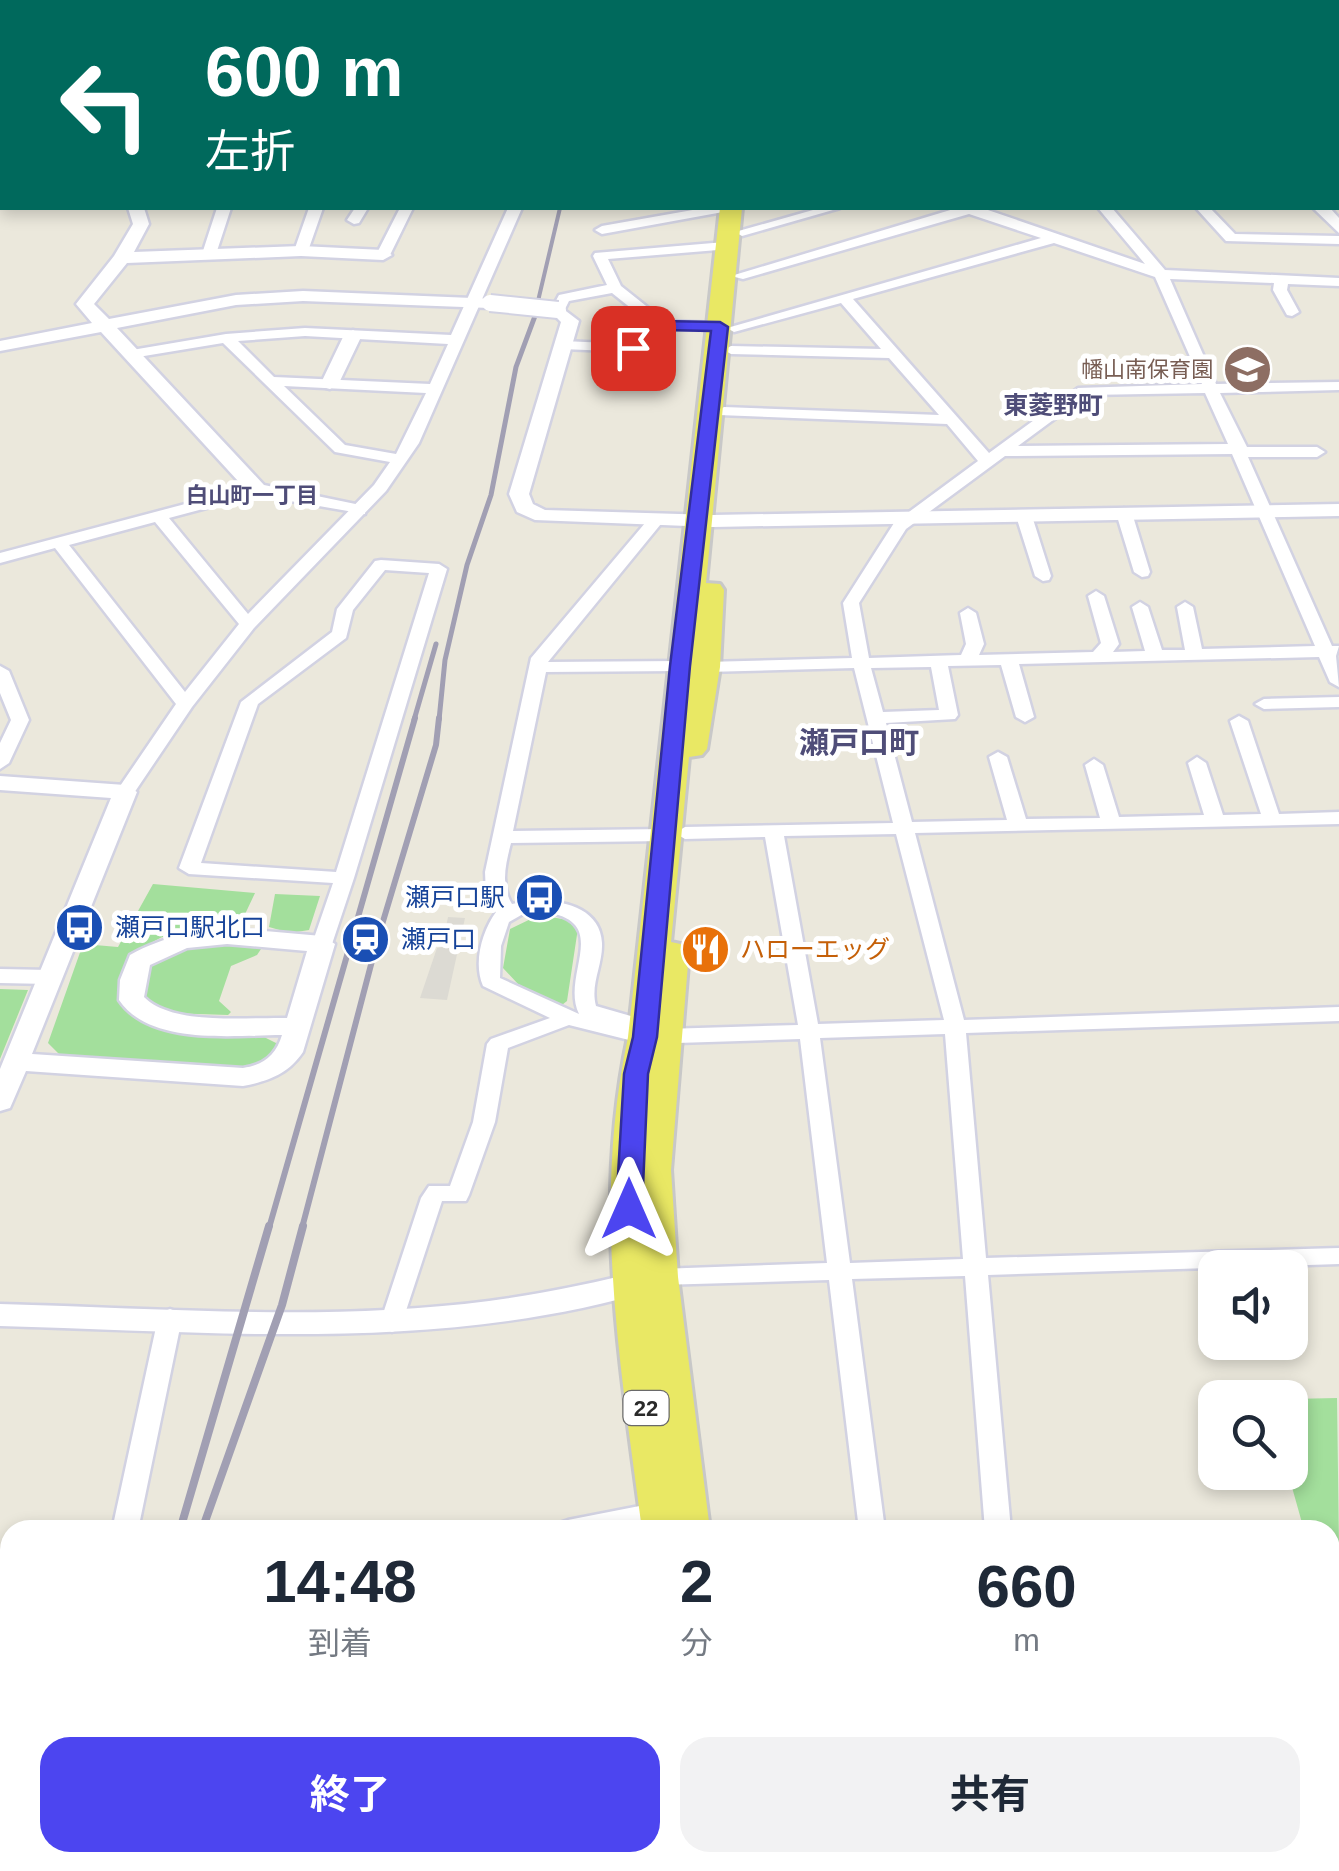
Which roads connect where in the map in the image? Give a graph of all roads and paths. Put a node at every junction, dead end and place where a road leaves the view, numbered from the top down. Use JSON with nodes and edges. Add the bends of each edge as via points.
{"nodes":[{"id":1,"x":137,"y":210,"type":"edge"},
{"id":2,"x":223,"y":210,"type":"edge"},
{"id":3,"x":315,"y":210,"type":"edge"},
{"id":4,"x":405,"y":210,"type":"edge"},
{"id":5,"x":514,"y":210,"type":"edge"},
{"id":6,"x":716,"y":210,"type":"edge"},
{"id":7,"x":824,"y":210,"type":"edge"},
{"id":8,"x":964,"y":210,"type":"edge"},
{"id":9,"x":976,"y":210,"type":"edge"},
{"id":10,"x":1107,"y":210,"type":"edge"},
{"id":11,"x":1205,"y":210,"type":"edge"},
{"id":12,"x":738,"y":229,"type":"edge"},
{"id":13,"x":602,"y":230,"type":"dead end"},
{"id":14,"x":1053,"y":238,"type":"junction"},
{"id":15,"x":1339,"y":240,"type":"edge"},
{"id":16,"x":301,"y":251,"type":"junction"},
{"id":17,"x":209,"y":254,"type":"junction"},
{"id":18,"x":383,"y":255,"type":"joint"},
{"id":19,"x":122,"y":258,"type":"junction"},
{"id":20,"x":1160,"y":274,"type":"junction"},
{"id":21,"x":738,"y":276,"type":"junction"},
{"id":22,"x":1282,"y":280,"type":"junction"},
{"id":23,"x":1339,"y":282,"type":"edge"},
{"id":24,"x":615,"y":288,"type":"junction"},
{"id":25,"x":846,"y":299,"type":"junction"},
{"id":26,"x":482,"y":303,"type":"junction"},
{"id":27,"x":558,"y":310,"type":"junction"},
{"id":28,"x":1292,"y":312,"type":"dead end"},
{"id":29,"x":103,"y":324,"type":"junction"},
{"id":30,"x":660,"y":326,"type":"junction"},
{"id":31,"x":353,"y":335,"type":"junction"},
{"id":32,"x":728,"y":335,"type":"junction"},
{"id":33,"x":226,"y":338,"type":"junction"},
{"id":34,"x":456,"y":340,"type":"junction"},
{"id":35,"x":564,"y":345,"type":"junction"},
{"id":36,"x":0,"y":346,"type":"edge"},
{"id":37,"x":132,"y":354,"type":"junction"},
{"id":38,"x":894,"y":354,"type":"junction"},
{"id":39,"x":272,"y":380,"type":"junction"},
{"id":40,"x":330,"y":383,"type":"junction"},
{"id":41,"x":1339,"y":386,"type":"edge"},
{"id":42,"x":437,"y":389,"type":"junction"},
{"id":43,"x":1212,"y":389,"type":"junction"},
{"id":44,"x":724,"y":412,"type":"junction"},
{"id":45,"x":952,"y":420,"type":"junction"},
{"id":46,"x":1240,"y":451,"type":"junction"},
{"id":47,"x":1317,"y":452,"type":"dead end"},
{"id":48,"x":994,"y":456,"type":"junction"},
{"id":49,"x":400,"y":459,"type":"junction"},
{"id":50,"x":257,"y":490,"type":"junction"},
{"id":51,"x":358,"y":510,"type":"junction"},
{"id":52,"x":1339,"y":510,"type":"edge"},
{"id":53,"x":1264,"y":512,"type":"junction"},
{"id":54,"x":1124,"y":513,"type":"junction"},
{"id":55,"x":158,"y":516,"type":"junction"},
{"id":56,"x":1024,"y":516,"type":"junction"},
{"id":57,"x":910,"y":518,"type":"junction"},
{"id":58,"x":657,"y":519,"type":"junction"},
{"id":59,"x":706,"y":520,"type":"junction"},
{"id":60,"x":58,"y":542,"type":"junction"},
{"id":61,"x":0,"y":558,"type":"edge"},
{"id":62,"x":1142,"y":572,"type":"dead end"},
{"id":63,"x":1043,"y":576,"type":"dead end"},
{"id":64,"x":1096,"y":596,"type":"dead end"},
{"id":65,"x":1140,"y":607,"type":"dead end"},
{"id":66,"x":1186,"y":607,"type":"dead end"},
{"id":67,"x":968,"y":613,"type":"dead end"},
{"id":68,"x":248,"y":624,"type":"junction"},
{"id":69,"x":1333,"y":651,"type":"edge"},
{"id":70,"x":1155,"y":654,"type":"junction"},
{"id":71,"x":1194,"y":654,"type":"junction"},
{"id":72,"x":1100,"y":655,"type":"junction"},
{"id":73,"x":1008,"y":658,"type":"junction"},
{"id":74,"x":968,"y":659,"type":"junction"},
{"id":75,"x":938,"y":660,"type":"junction"},
{"id":76,"x":861,"y":662,"type":"junction"},
{"id":77,"x":538,"y":667,"type":"junction"},
{"id":78,"x":693,"y":667,"type":"junction"},
{"id":79,"x":0,"y":671,"type":"edge"},
{"id":80,"x":1339,"y":682,"type":"edge"},
{"id":81,"x":1339,"y":702,"type":"edge"},
{"id":82,"x":185,"y":704,"type":"junction"},
{"id":83,"x":1264,"y":704,"type":"dead end"},
{"id":84,"x":1025,"y":717,"type":"dead end"},
{"id":85,"x":878,"y":718,"type":"junction"},
{"id":86,"x":1239,"y":721,"type":"dead end"},
{"id":87,"x":998,"y":757,"type":"dead end"},
{"id":88,"x":0,"y":763,"type":"edge"},
{"id":89,"x":1197,"y":764,"type":"dead end"},
{"id":90,"x":1094,"y":765,"type":"dead end"},
{"id":91,"x":0,"y":783,"type":"edge"},
{"id":92,"x":125,"y":792,"type":"junction"},
{"id":93,"x":1339,"y":818,"type":"edge"},
{"id":94,"x":1272,"y":820,"type":"junction"},
{"id":95,"x":1215,"y":821,"type":"junction"},
{"id":96,"x":1111,"y":824,"type":"junction"},
{"id":97,"x":1018,"y":826,"type":"junction"},
{"id":98,"x":907,"y":829,"type":"junction"},
{"id":99,"x":774,"y":831,"type":"junction"},
{"id":100,"x":675,"y":834,"type":"junction"},
{"id":101,"x":502,"y":837,"type":"junction"},
{"id":102,"x":344,"y":878,"type":"junction"},
{"id":103,"x":507,"y":913,"type":"junction"},
{"id":104,"x":322,"y":944,"type":"junction"},
{"id":105,"x":0,"y":976,"type":"edge"},
{"id":106,"x":50,"y":977,"type":"junction"},
{"id":107,"x":1339,"y":1014,"type":"edge"},
{"id":108,"x":565,"y":1017,"type":"junction"},
{"id":109,"x":955,"y":1024,"type":"junction"},
{"id":110,"x":294,"y":1027,"type":"junction"},
{"id":111,"x":809,"y":1030,"type":"junction"},
{"id":112,"x":651,"y":1032,"type":"junction"},
{"id":113,"x":17,"y":1062,"type":"junction"},
{"id":114,"x":0,"y":1102,"type":"edge"},
{"id":115,"x":1339,"y":1256,"type":"edge"},
{"id":116,"x":976,"y":1265,"type":"junction"},
{"id":117,"x":839,"y":1270,"type":"junction"},
{"id":118,"x":643,"y":1282,"type":"junction"},
{"id":119,"x":0,"y":1315,"type":"edge"},
{"id":120,"x":170,"y":1318,"type":"junction"},
{"id":121,"x":392,"y":1323,"type":"junction"},
{"id":122,"x":127,"y":1520,"type":"edge"},
{"id":123,"x":670,"y":1520,"type":"edge"},
{"id":124,"x":871,"y":1520,"type":"edge"},
{"id":125,"x":997,"y":1520,"type":"edge"}],
"edges":[{"from":1,"to":19,"type":"street","via":[[141,224]]},
{"from":2,"to":17,"type":"street"},
{"from":3,"to":16,"type":"street"},
{"from":4,"to":18,"type":"street"},
{"from":5,"to":26,"type":"street"},
{"from":6,"to":13,"type":"street"},
{"from":7,"to":12,"type":"street"},
{"from":8,"to":21,"type":"street"},
{"from":9,"to":14,"type":"street"},
{"from":10,"to":20,"type":"street"},
{"from":11,"to":15,"type":"street","via":[[1231,238]]},
{"from":12,"to":21,"type":"main road","number":"22"},
{"from":12,"to":24,"type":"street","via":[[600,256]]},
{"from":12,"to":32,"type":"main road","number":"22"},
{"from":14,"to":20,"type":"street"},
{"from":14,"to":25,"type":"street"},
{"from":16,"to":17,"type":"street"},
{"from":16,"to":18,"type":"street"},
{"from":17,"to":19,"type":"street"},
{"from":19,"to":29,"type":"street","via":[[86,304]]},
{"from":20,"to":22,"type":"street"},
{"from":20,"to":43,"type":"street"},
{"from":21,"to":32,"type":"main road","number":"22"},
{"from":22,"to":23,"type":"street"},
{"from":22,"to":28,"type":"street"},
{"from":24,"to":27,"type":"street","via":[[564,298]]},
{"from":24,"to":30,"type":"street"},
{"from":25,"to":32,"type":"street"},
{"from":25,"to":38,"type":"street"},
{"from":26,"to":27,"type":"street","bridge":true},
{"from":26,"to":29,"type":"street","via":[[271,298]]},
{"from":26,"to":34,"type":"street"},
{"from":27,"to":35,"type":"street","via":[[570,322]]},
{"from":29,"to":36,"type":"street"},
{"from":29,"to":37,"type":"street"},
{"from":30,"to":32,"type":"street"},
{"from":30,"to":35,"type":"street","via":[[633,348]]},
{"from":31,"to":33,"type":"street"},
{"from":31,"to":34,"type":"street"},
{"from":31,"to":40,"type":"street"},
{"from":32,"to":38,"type":"street"},
{"from":32,"to":44,"type":"main road","number":"22"},
{"from":32,"to":59,"type":"main road","number":"22"},
{"from":33,"to":37,"type":"street"},
{"from":33,"to":39,"type":"street"},
{"from":34,"to":42,"type":"street"},
{"from":35,"to":58,"type":"street","via":[[520,502],[542,516]]},
{"from":37,"to":50,"type":"street"},
{"from":38,"to":45,"type":"street"},
{"from":39,"to":40,"type":"street"},
{"from":39,"to":49,"type":"street","via":[[340,449]]},
{"from":40,"to":42,"type":"street"},
{"from":41,"to":43,"type":"street"},
{"from":42,"to":49,"type":"street"},
{"from":43,"to":46,"type":"street"},
{"from":43,"to":48,"type":"street","via":[[1088,390]]},
{"from":44,"to":45,"type":"street"},
{"from":44,"to":59,"type":"main road","number":"22"},
{"from":45,"to":48,"type":"street"},
{"from":46,"to":47,"type":"street"},
{"from":46,"to":48,"type":"street"},
{"from":46,"to":53,"type":"street"},
{"from":48,"to":57,"type":"street"},
{"from":49,"to":51,"type":"street"},
{"from":50,"to":51,"type":"street"},
{"from":50,"to":55,"type":"street"},
{"from":51,"to":68,"type":"street"},
{"from":52,"to":53,"type":"street"},
{"from":53,"to":54,"type":"street"},
{"from":53,"to":69,"type":"street"},
{"from":54,"to":56,"type":"street"},
{"from":54,"to":62,"type":"street"},
{"from":55,"to":60,"type":"street"},
{"from":55,"to":68,"type":"street"},
{"from":56,"to":57,"type":"street"},
{"from":56,"to":63,"type":"street"},
{"from":57,"to":59,"type":"street"},
{"from":57,"to":76,"type":"street","via":[[851,604]]},
{"from":58,"to":59,"type":"street"},
{"from":58,"to":77,"type":"street"},
{"from":59,"to":78,"type":"main road","number":"22"},
{"from":60,"to":61,"type":"street"},
{"from":60,"to":82,"type":"street"},
{"from":64,"to":72,"type":"street","via":[[1110,644]]},
{"from":65,"to":70,"type":"street"},
{"from":66,"to":71,"type":"street"},
{"from":67,"to":74,"type":"street","via":[[974,644]]},
{"from":68,"to":82,"type":"street"},
{"from":69,"to":71,"type":"street"},
{"from":69,"to":80,"type":"street"},
{"from":70,"to":71,"type":"street"},
{"from":70,"to":72,"type":"street"},
{"from":72,"to":73,"type":"street"},
{"from":73,"to":74,"type":"street"},
{"from":73,"to":84,"type":"street"},
{"from":74,"to":75,"type":"street"},
{"from":75,"to":76,"type":"street"},
{"from":75,"to":85,"type":"street","via":[[949,715]]},
{"from":76,"to":78,"type":"street"},
{"from":76,"to":85,"type":"street"},
{"from":77,"to":78,"type":"street"},
{"from":77,"to":101,"type":"street"},
{"from":78,"to":100,"type":"main road","number":"22"},
{"from":79,"to":88,"type":"street","via":[[20,720]]},
{"from":81,"to":83,"type":"street"},
{"from":82,"to":92,"type":"street"},
{"from":85,"to":98,"type":"street"},
{"from":86,"to":94,"type":"street"},
{"from":87,"to":97,"type":"street"},
{"from":89,"to":95,"type":"street"},
{"from":90,"to":96,"type":"street"},
{"from":91,"to":92,"type":"street"},
{"from":92,"to":106,"type":"street"},
{"from":93,"to":94,"type":"street"},
{"from":94,"to":95,"type":"street"},
{"from":95,"to":96,"type":"street"},
{"from":96,"to":97,"type":"street"},
{"from":97,"to":98,"type":"street"},
{"from":98,"to":99,"type":"street"},
{"from":98,"to":109,"type":"street"},
{"from":99,"to":100,"type":"street"},
{"from":99,"to":111,"type":"street"},
{"from":100,"to":101,"type":"street"},
{"from":100,"to":112,"type":"main road","number":"22"},
{"from":101,"to":103,"type":"street","via":[[496,895]]},
{"from":102,"to":102,"type":"street","via":[[350,860],[439,569],[380,566],[344,609],[340,634],[250,702],[189,868]]},
{"from":102,"to":104,"type":"street"},
{"from":103,"to":108,"type":"street","via":[[487,970],[490,981]]},
{"from":103,"to":112,"type":"street","via":[[569,910],[584,922],[593,939],[583,1003],[595,1014]]},
{"from":104,"to":110,"type":"street"},
{"from":104,"to":110,"type":"street","via":[[179,938],[139,961],[130,988],[142,1011],[167,1022]]},
{"from":105,"to":106,"type":"street"},
{"from":106,"to":113,"type":"street"},
{"from":107,"to":109,"type":"street"},
{"from":108,"to":112,"type":"street"},
{"from":108,"to":121,"type":"street","via":[[498,1044],[484,1122],[458,1195],[437,1192],[432,1198]]},
{"from":109,"to":111,"type":"street"},
{"from":109,"to":116,"type":"street"},
{"from":110,"to":113,"type":"street","via":[[290,1052],[262,1075]]},
{"from":111,"to":112,"type":"street"},
{"from":111,"to":117,"type":"street"},
{"from":112,"to":118,"type":"main road","number":"22","via":[[653,1170]]},
{"from":113,"to":114,"type":"street"},
{"from":115,"to":116,"type":"street"},
{"from":116,"to":117,"type":"street"},
{"from":116,"to":125,"type":"street"},
{"from":117,"to":118,"type":"street"},
{"from":117,"to":124,"type":"street"},
{"from":118,"to":121,"type":"street"},
{"from":118,"to":123,"type":"main road","number":"22"},
{"from":119,"to":120,"type":"street"},
{"from":120,"to":121,"type":"street"},
{"from":120,"to":122,"type":"street"}]}
